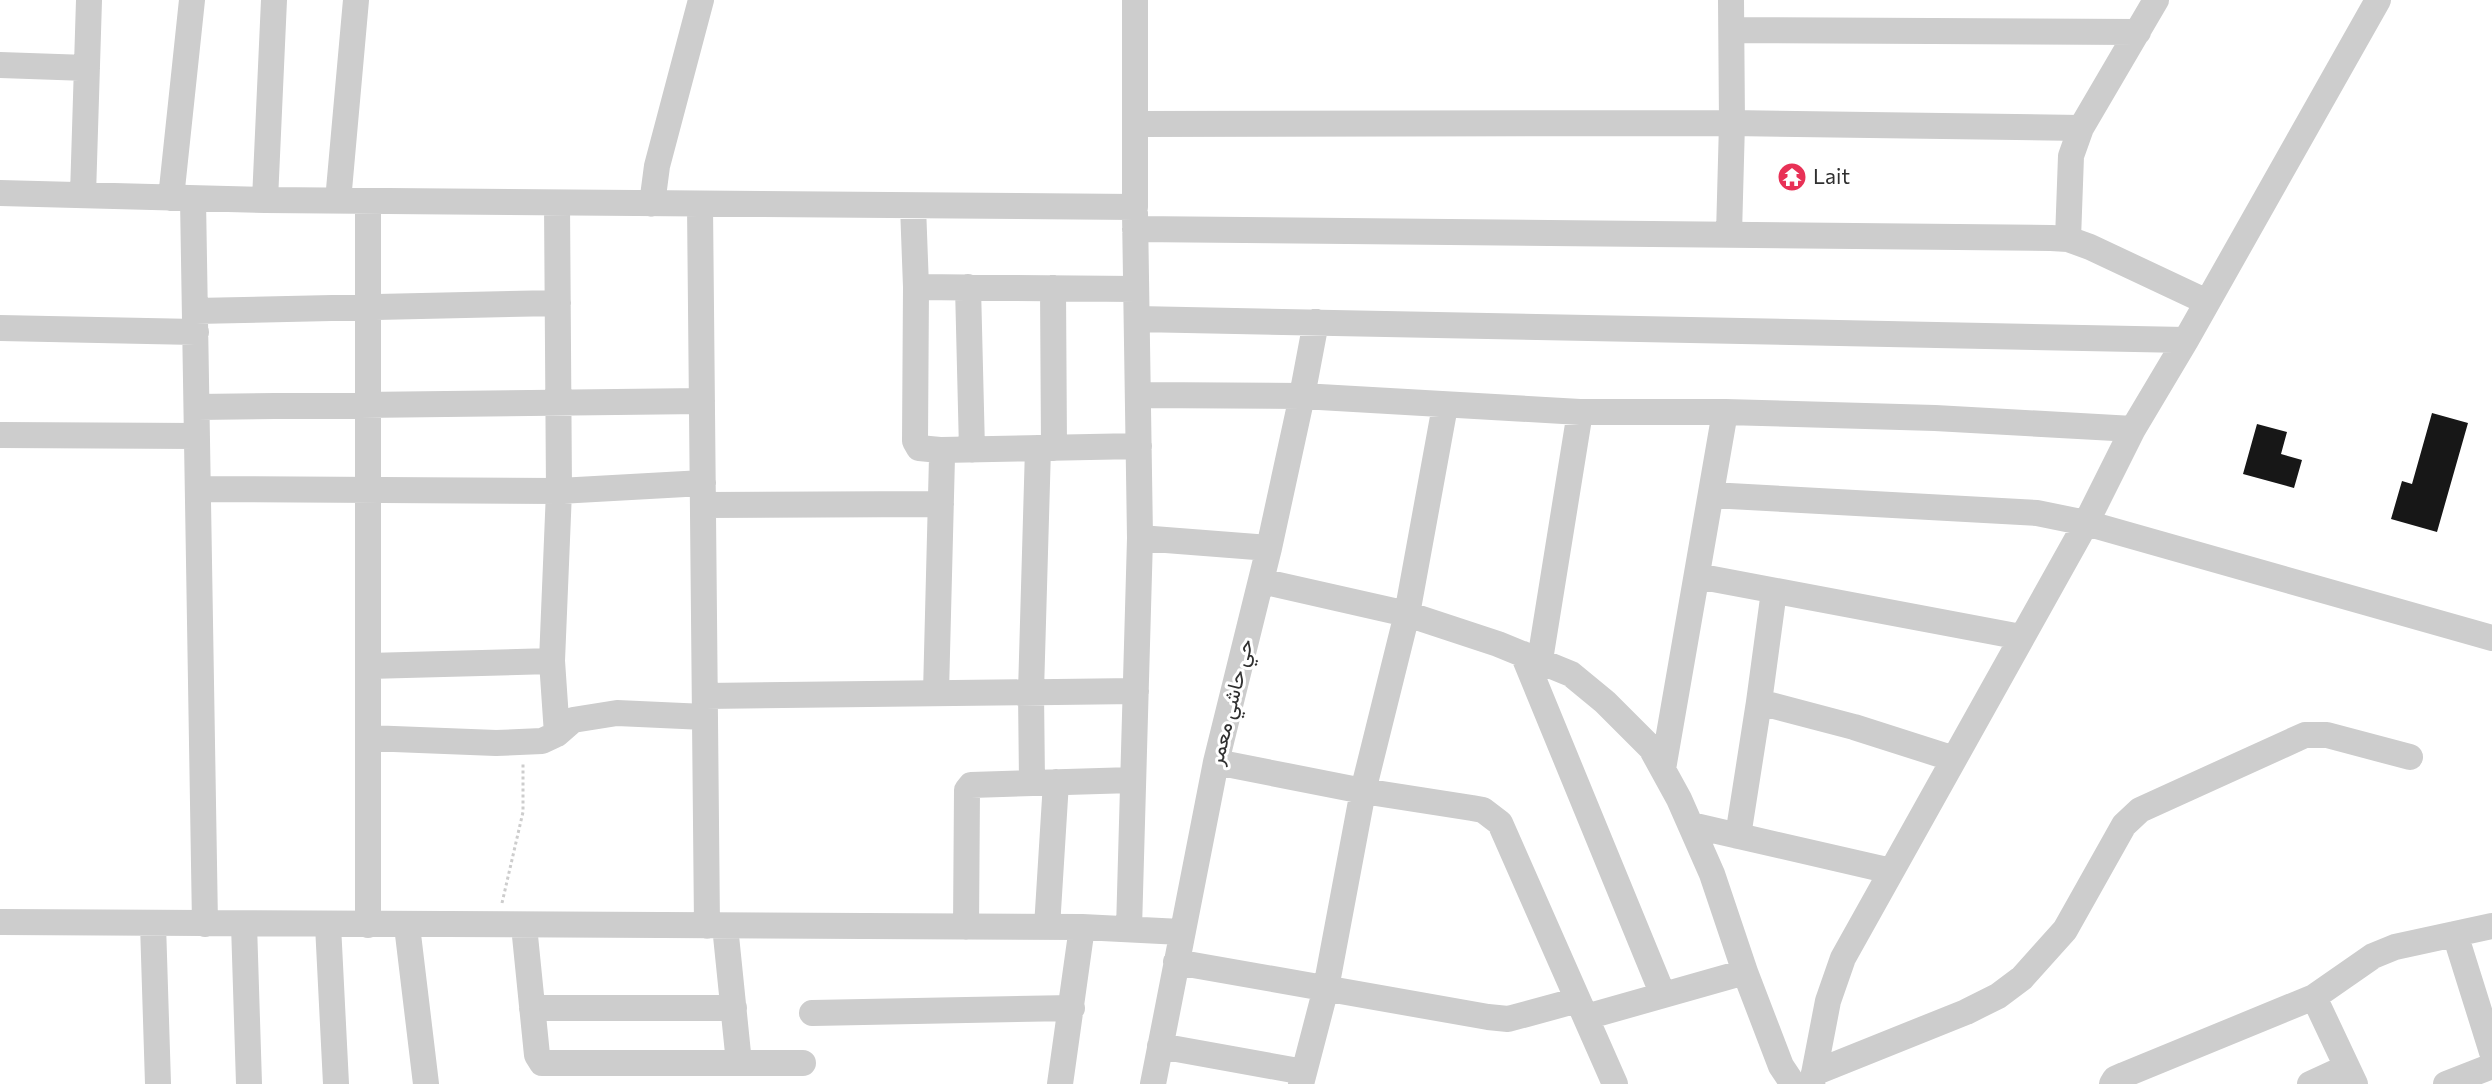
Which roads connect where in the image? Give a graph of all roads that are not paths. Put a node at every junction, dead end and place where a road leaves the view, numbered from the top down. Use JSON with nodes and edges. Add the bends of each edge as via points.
{"nodes":[{"id":1,"x":88,"y":0,"type":"edge"},
{"id":2,"x":192,"y":0,"type":"edge"},
{"id":3,"x":274,"y":0,"type":"edge"},
{"id":4,"x":356,"y":0,"type":"edge"},
{"id":5,"x":700,"y":0,"type":"edge"},
{"id":6,"x":1135,"y":0,"type":"edge"},
{"id":7,"x":1731,"y":0,"type":"edge"},
{"id":8,"x":2156,"y":0,"type":"edge"},
{"id":9,"x":2378,"y":0,"type":"edge"},
{"id":10,"x":1731,"y":30,"type":"junction"},
{"id":11,"x":2138,"y":32,"type":"junction"},
{"id":12,"x":0,"y":65,"type":"edge"},
{"id":13,"x":87,"y":68,"type":"junction"},
{"id":14,"x":1732,"y":123,"type":"junction"},
{"id":15,"x":1135,"y":124,"type":"junction"},
{"id":16,"x":2081,"y":128,"type":"junction"},
{"id":17,"x":0,"y":193,"type":"edge"},
{"id":18,"x":83,"y":195,"type":"junction"},
{"id":19,"x":182,"y":199,"type":"junction"},
{"id":20,"x":265,"y":200,"type":"junction"},
{"id":21,"x":338,"y":201,"type":"junction"},
{"id":22,"x":368,"y":201,"type":"junction"},
{"id":23,"x":557,"y":203,"type":"junction"},
{"id":24,"x":652,"y":204,"type":"junction"},
{"id":25,"x":700,"y":205,"type":"junction"},
{"id":26,"x":913,"y":206,"type":"junction"},
{"id":27,"x":1135,"y":218,"type":"junction"},
{"id":28,"x":1729,"y":234,"type":"junction"},
{"id":29,"x":2068,"y":239,"type":"junction"},
{"id":30,"x":916,"y":287,"type":"junction"},
{"id":31,"x":968,"y":288,"type":"junction"},
{"id":32,"x":1053,"y":288,"type":"junction"},
{"id":33,"x":1136,"y":289,"type":"junction"},
{"id":34,"x":2207,"y":302,"type":"junction"},
{"id":35,"x":558,"y":303,"type":"junction"},
{"id":36,"x":368,"y":306,"type":"junction"},
{"id":37,"x":1137,"y":319,"type":"junction"},
{"id":38,"x":195,"y":321,"type":"junction"},
{"id":39,"x":1316,"y":322,"type":"junction"},
{"id":40,"x":0,"y":328,"type":"edge"},
{"id":41,"x":2186,"y":340,"type":"junction"},
{"id":42,"x":1138,"y":395,"type":"junction"},
{"id":43,"x":1302,"y":396,"type":"junction"},
{"id":44,"x":702,"y":401,"type":"junction"},
{"id":45,"x":558,"y":402,"type":"junction"},
{"id":46,"x":368,"y":405,"type":"junction"},
{"id":47,"x":1445,"y":406,"type":"junction"},
{"id":48,"x":197,"y":407,"type":"junction"},
{"id":49,"x":1580,"y":412,"type":"junction"},
{"id":50,"x":1725,"y":412,"type":"junction"},
{"id":51,"x":2133,"y":429,"type":"junction"},
{"id":52,"x":0,"y":435,"type":"edge"},
{"id":53,"x":197,"y":436,"type":"junction"},
{"id":54,"x":1139,"y":446,"type":"junction"},
{"id":55,"x":1046,"y":448,"type":"junction"},
{"id":56,"x":941,"y":450,"type":"junction"},
{"id":57,"x":972,"y":450,"type":"junction"},
{"id":58,"x":198,"y":489,"type":"junction"},
{"id":59,"x":368,"y":490,"type":"junction"},
{"id":60,"x":559,"y":491,"type":"junction"},
{"id":61,"x":703,"y":494,"type":"junction"},
{"id":62,"x":1711,"y":495,"type":"junction"},
{"id":63,"x":941,"y":504,"type":"junction"},
{"id":64,"x":2086,"y":523,"type":"junction"},
{"id":65,"x":1140,"y":538,"type":"junction"},
{"id":66,"x":1269,"y":548,"type":"junction"},
{"id":67,"x":1697,"y":576,"type":"junction"},
{"id":68,"x":1261,"y":581,"type":"junction"},
{"id":69,"x":1774,"y":591,"type":"junction"},
{"id":70,"x":1407,"y":614,"type":"junction"},
{"id":71,"x":2021,"y":638,"type":"junction"},
{"id":72,"x":2492,"y":638,"type":"edge"},
{"id":73,"x":1532,"y":657,"type":"junction"},
{"id":74,"x":552,"y":661,"type":"junction"},
{"id":75,"x":368,"y":666,"type":"junction"},
{"id":76,"x":1136,"y":691,"type":"junction"},
{"id":77,"x":1031,"y":692,"type":"junction"},
{"id":78,"x":936,"y":693,"type":"junction"},
{"id":79,"x":1759,"y":702,"type":"junction"},
{"id":80,"x":705,"y":706,"type":"junction"},
{"id":81,"x":557,"y":734,"type":"junction"},
{"id":82,"x":368,"y":738,"type":"junction"},
{"id":83,"x":2410,"y":757,"type":"dead end"},
{"id":84,"x":1954,"y":759,"type":"junction"},
{"id":85,"x":1216,"y":762,"type":"junction"},
{"id":86,"x":1663,"y":769,"type":"junction"},
{"id":87,"x":1133,"y":780,"type":"junction"},
{"id":88,"x":1044,"y":782,"type":"junction"},
{"id":89,"x":1363,"y":791,"type":"junction"},
{"id":90,"x":1691,"y":825,"type":"junction"},
{"id":91,"x":1738,"y":836,"type":"junction"},
{"id":92,"x":1891,"y":871,"type":"junction"},
{"id":93,"x":0,"y":922,"type":"edge"},
{"id":94,"x":153,"y":924,"type":"junction"},
{"id":95,"x":205,"y":924,"type":"junction"},
{"id":96,"x":244,"y":924,"type":"junction"},
{"id":97,"x":328,"y":925,"type":"junction"},
{"id":98,"x":368,"y":925,"type":"junction"},
{"id":99,"x":407,"y":926,"type":"junction"},
{"id":100,"x":524,"y":926,"type":"junction"},
{"id":101,"x":716,"y":926,"type":"junction"},
{"id":102,"x":2492,"y":926,"type":"edge"},
{"id":103,"x":966,"y":927,"type":"junction"},
{"id":104,"x":1047,"y":927,"type":"junction"},
{"id":105,"x":1082,"y":927,"type":"junction"},
{"id":106,"x":1129,"y":929,"type":"junction"},
{"id":107,"x":1181,"y":932,"type":"junction"},
{"id":108,"x":2455,"y":934,"type":"junction"},
{"id":109,"x":1176,"y":962,"type":"junction"},
{"id":110,"x":1745,"y":972,"type":"junction"},
{"id":111,"x":1326,"y":988,"type":"junction"},
{"id":112,"x":1663,"y":995,"type":"junction"},
{"id":113,"x":2314,"y":997,"type":"junction"},
{"id":114,"x":532,"y":1008,"type":"junction"},
{"id":115,"x":734,"y":1008,"type":"junction"},
{"id":116,"x":1072,"y":1008,"type":"junction"},
{"id":117,"x":1582,"y":1009,"type":"junction"},
{"id":118,"x":812,"y":1013,"type":"dead end"},
{"id":119,"x":1160,"y":1046,"type":"junction"},
{"id":120,"x":2492,"y":1052,"type":"edge"},
{"id":121,"x":739,"y":1063,"type":"junction"},
{"id":122,"x":803,"y":1063,"type":"dead end"},
{"id":123,"x":2492,"y":1066,"type":"edge"},
{"id":124,"x":609,"y":1074,"type":"edge"},
{"id":125,"x":2351,"y":1076,"type":"edge"},
{"id":126,"x":1303,"y":1078,"type":"edge"},
{"id":127,"x":1806,"y":1080,"type":"edge"},
{"id":128,"x":1610,"y":1082,"type":"edge"},
{"id":129,"x":158,"y":1084,"type":"edge"},
{"id":130,"x":249,"y":1084,"type":"edge"},
{"id":131,"x":336,"y":1084,"type":"edge"},
{"id":132,"x":426,"y":1084,"type":"edge"},
{"id":133,"x":1060,"y":1084,"type":"edge"},
{"id":134,"x":1153,"y":1084,"type":"edge"},
{"id":135,"x":2112,"y":1084,"type":"edge"},
{"id":136,"x":2310,"y":1084,"type":"edge"},
{"id":137,"x":2446,"y":1084,"type":"edge"}],
"edges":[{"from":1,"to":13,"type":"street"},
{"from":2,"to":19,"type":"street"},
{"from":3,"to":20,"type":"street"},
{"from":4,"to":21,"type":"street"},
{"from":5,"to":24,"type":"street","via":[[657,166]]},
{"from":6,"to":15,"type":"street"},
{"from":7,"to":10,"type":"street"},
{"from":8,"to":11,"type":"street"},
{"from":9,"to":34,"type":"street"},
{"from":10,"to":11,"type":"street"},
{"from":10,"to":14,"type":"street"},
{"from":11,"to":16,"type":"street"},
{"from":12,"to":13,"type":"street"},
{"from":13,"to":18,"type":"street"},
{"from":14,"to":15,"type":"street"},
{"from":14,"to":16,"type":"street"},
{"from":14,"to":28,"type":"street"},
{"from":15,"to":27,"type":"street"},
{"from":16,"to":29,"type":"street","via":[[2071,156]]},
{"from":17,"to":18,"type":"street"},
{"from":18,"to":19,"type":"street"},
{"from":19,"to":20,"type":"street"},
{"from":19,"to":38,"type":"street"},
{"from":20,"to":21,"type":"street"},
{"from":21,"to":22,"type":"street"},
{"from":22,"to":23,"type":"street"},
{"from":22,"to":36,"type":"street"},
{"from":23,"to":24,"type":"street"},
{"from":23,"to":35,"type":"street"},
{"from":24,"to":25,"type":"street"},
{"from":25,"to":26,"type":"street"},
{"from":25,"to":44,"type":"street"},
{"from":26,"to":27,"type":"street"},
{"from":26,"to":30,"type":"street"},
{"from":27,"to":28,"type":"street"},
{"from":27,"to":33,"type":"street"},
{"from":28,"to":29,"type":"street"},
{"from":29,"to":34,"type":"street"},
{"from":30,"to":31,"type":"street"},
{"from":30,"to":56,"type":"street","via":[[915,441],[919,448]]},
{"from":31,"to":32,"type":"street"},
{"from":31,"to":57,"type":"street"},
{"from":32,"to":33,"type":"street"},
{"from":32,"to":55,"type":"street"},
{"from":33,"to":37,"type":"street"},
{"from":34,"to":41,"type":"street"},
{"from":35,"to":36,"type":"street"},
{"from":35,"to":45,"type":"street"},
{"from":36,"to":38,"type":"street"},
{"from":36,"to":46,"type":"street"},
{"from":37,"to":39,"type":"street"},
{"from":37,"to":42,"type":"street"},
{"from":38,"to":40,"type":"street"},
{"from":38,"to":48,"type":"street"},
{"from":39,"to":41,"type":"street"},
{"from":39,"to":43,"type":"street","name":"حي حاشي معمر"},
{"from":41,"to":51,"type":"street"},
{"from":42,"to":43,"type":"street"},
{"from":42,"to":54,"type":"street"},
{"from":43,"to":47,"type":"street"},
{"from":43,"to":66,"type":"street","name":"حي حاشي معمر"},
{"from":44,"to":45,"type":"street"},
{"from":44,"to":61,"type":"street"},
{"from":45,"to":46,"type":"street"},
{"from":45,"to":60,"type":"street"},
{"from":46,"to":48,"type":"street"},
{"from":46,"to":59,"type":"street"},
{"from":47,"to":49,"type":"street"},
{"from":47,"to":70,"type":"street"},
{"from":48,"to":53,"type":"street"},
{"from":49,"to":50,"type":"street"},
{"from":49,"to":73,"type":"street"},
{"from":50,"to":51,"type":"street"},
{"from":50,"to":62,"type":"street"},
{"from":51,"to":64,"type":"street"},
{"from":52,"to":53,"type":"street"},
{"from":53,"to":58,"type":"street"},
{"from":54,"to":55,"type":"street"},
{"from":54,"to":65,"type":"street"},
{"from":55,"to":57,"type":"street"},
{"from":55,"to":77,"type":"street"},
{"from":56,"to":57,"type":"street"},
{"from":56,"to":63,"type":"street"},
{"from":58,"to":59,"type":"street"},
{"from":58,"to":95,"type":"street"},
{"from":59,"to":60,"type":"street"},
{"from":59,"to":75,"type":"street"},
{"from":60,"to":61,"type":"street"},
{"from":60,"to":74,"type":"street"},
{"from":61,"to":63,"type":"street"},
{"from":61,"to":80,"type":"street"},
{"from":62,"to":64,"type":"street","via":[[2037,513]]},
{"from":62,"to":67,"type":"street"},
{"from":63,"to":78,"type":"street"},
{"from":64,"to":71,"type":"street"},
{"from":64,"to":72,"type":"street"},
{"from":65,"to":66,"type":"street"},
{"from":65,"to":76,"type":"street"},
{"from":66,"to":68,"type":"street","name":"حي حاشي معمر"},
{"from":67,"to":69,"type":"street"},
{"from":67,"to":86,"type":"street"},
{"from":68,"to":70,"type":"street"},
{"from":68,"to":85,"type":"street","name":"حي حاشي معمر"},
{"from":69,"to":71,"type":"street"},
{"from":69,"to":79,"type":"street"},
{"from":70,"to":73,"type":"street"},
{"from":70,"to":89,"type":"street"},
{"from":71,"to":84,"type":"street"},
{"from":73,"to":86,"type":"street","via":[[1571,674],[1596,694],[1651,748]]},
{"from":73,"to":112,"type":"street"},
{"from":74,"to":75,"type":"street"},
{"from":74,"to":81,"type":"street"},
{"from":75,"to":82,"type":"street"},
{"from":76,"to":77,"type":"street"},
{"from":76,"to":87,"type":"street"},
{"from":77,"to":78,"type":"street"},
{"from":77,"to":88,"type":"street"},
{"from":78,"to":80,"type":"street"},
{"from":79,"to":84,"type":"street"},
{"from":79,"to":91,"type":"street"},
{"from":80,"to":81,"type":"street","via":[[573,720]]},
{"from":80,"to":101,"type":"street"},
{"from":81,"to":82,"type":"street","via":[[542,741],[495,743]]},
{"from":82,"to":98,"type":"street"},
{"from":83,"to":127,"type":"street","via":[[2327,735],[2305,735],[2140,810],[2124,825],[2065,930],[2022,978],[1966,1012]]},
{"from":84,"to":92,"type":"street"},
{"from":85,"to":89,"type":"street"},
{"from":85,"to":107,"type":"street","name":"حي حاشي معمر"},
{"from":86,"to":90,"type":"street"},
{"from":87,"to":88,"type":"street"},
{"from":87,"to":106,"type":"street"},
{"from":88,"to":103,"type":"street","via":[[976,783],[967,790]]},
{"from":88,"to":104,"type":"street"},
{"from":89,"to":111,"type":"street"},
{"from":89,"to":117,"type":"street","via":[[1483,810],[1500,823]]},
{"from":90,"to":91,"type":"street"},
{"from":90,"to":110,"type":"street"},
{"from":91,"to":92,"type":"street"},
{"from":92,"to":127,"type":"street","via":[[1843,958]]},
{"from":93,"to":94,"type":"street"},
{"from":94,"to":95,"type":"street"},
{"from":94,"to":129,"type":"street"},
{"from":95,"to":96,"type":"street"},
{"from":96,"to":97,"type":"street"},
{"from":96,"to":130,"type":"street"},
{"from":97,"to":98,"type":"street"},
{"from":97,"to":131,"type":"street"},
{"from":98,"to":99,"type":"street"},
{"from":99,"to":100,"type":"street"},
{"from":99,"to":132,"type":"street"},
{"from":100,"to":101,"type":"street"},
{"from":100,"to":114,"type":"street"},
{"from":101,"to":103,"type":"street"},
{"from":101,"to":115,"type":"street"},
{"from":102,"to":108,"type":"street"},
{"from":103,"to":104,"type":"street"},
{"from":104,"to":105,"type":"street"},
{"from":105,"to":106,"type":"street"},
{"from":105,"to":116,"type":"street"},
{"from":106,"to":107,"type":"street"},
{"from":107,"to":109,"type":"street","name":"حي حاشي معمر"},
{"from":108,"to":113,"type":"street","via":[[2373,956]]},
{"from":108,"to":120,"type":"street"},
{"from":109,"to":111,"type":"street"},
{"from":109,"to":119,"type":"street","name":"حي حاشي معمر"},
{"from":110,"to":112,"type":"street"},
{"from":110,"to":127,"type":"street","via":[[1781,1066]]},
{"from":111,"to":117,"type":"street","via":[[1498,1018]]},
{"from":111,"to":126,"type":"street"},
{"from":112,"to":117,"type":"street"},
{"from":113,"to":125,"type":"street"},
{"from":113,"to":135,"type":"street","via":[[2124,1075]]},
{"from":114,"to":115,"type":"street"},
{"from":114,"to":124,"type":"street","via":[[537,1055],[542,1063]]},
{"from":115,"to":121,"type":"street"},
{"from":116,"to":118,"type":"street"},
{"from":116,"to":133,"type":"street"},
{"from":117,"to":128,"type":"street"},
{"from":119,"to":126,"type":"street"},
{"from":119,"to":134,"type":"street","name":"حي حاشي معمر"},
{"from":121,"to":122,"type":"street"},
{"from":121,"to":124,"type":"street"},
{"from":123,"to":137,"type":"street"},
{"from":125,"to":136,"type":"street"}]}
